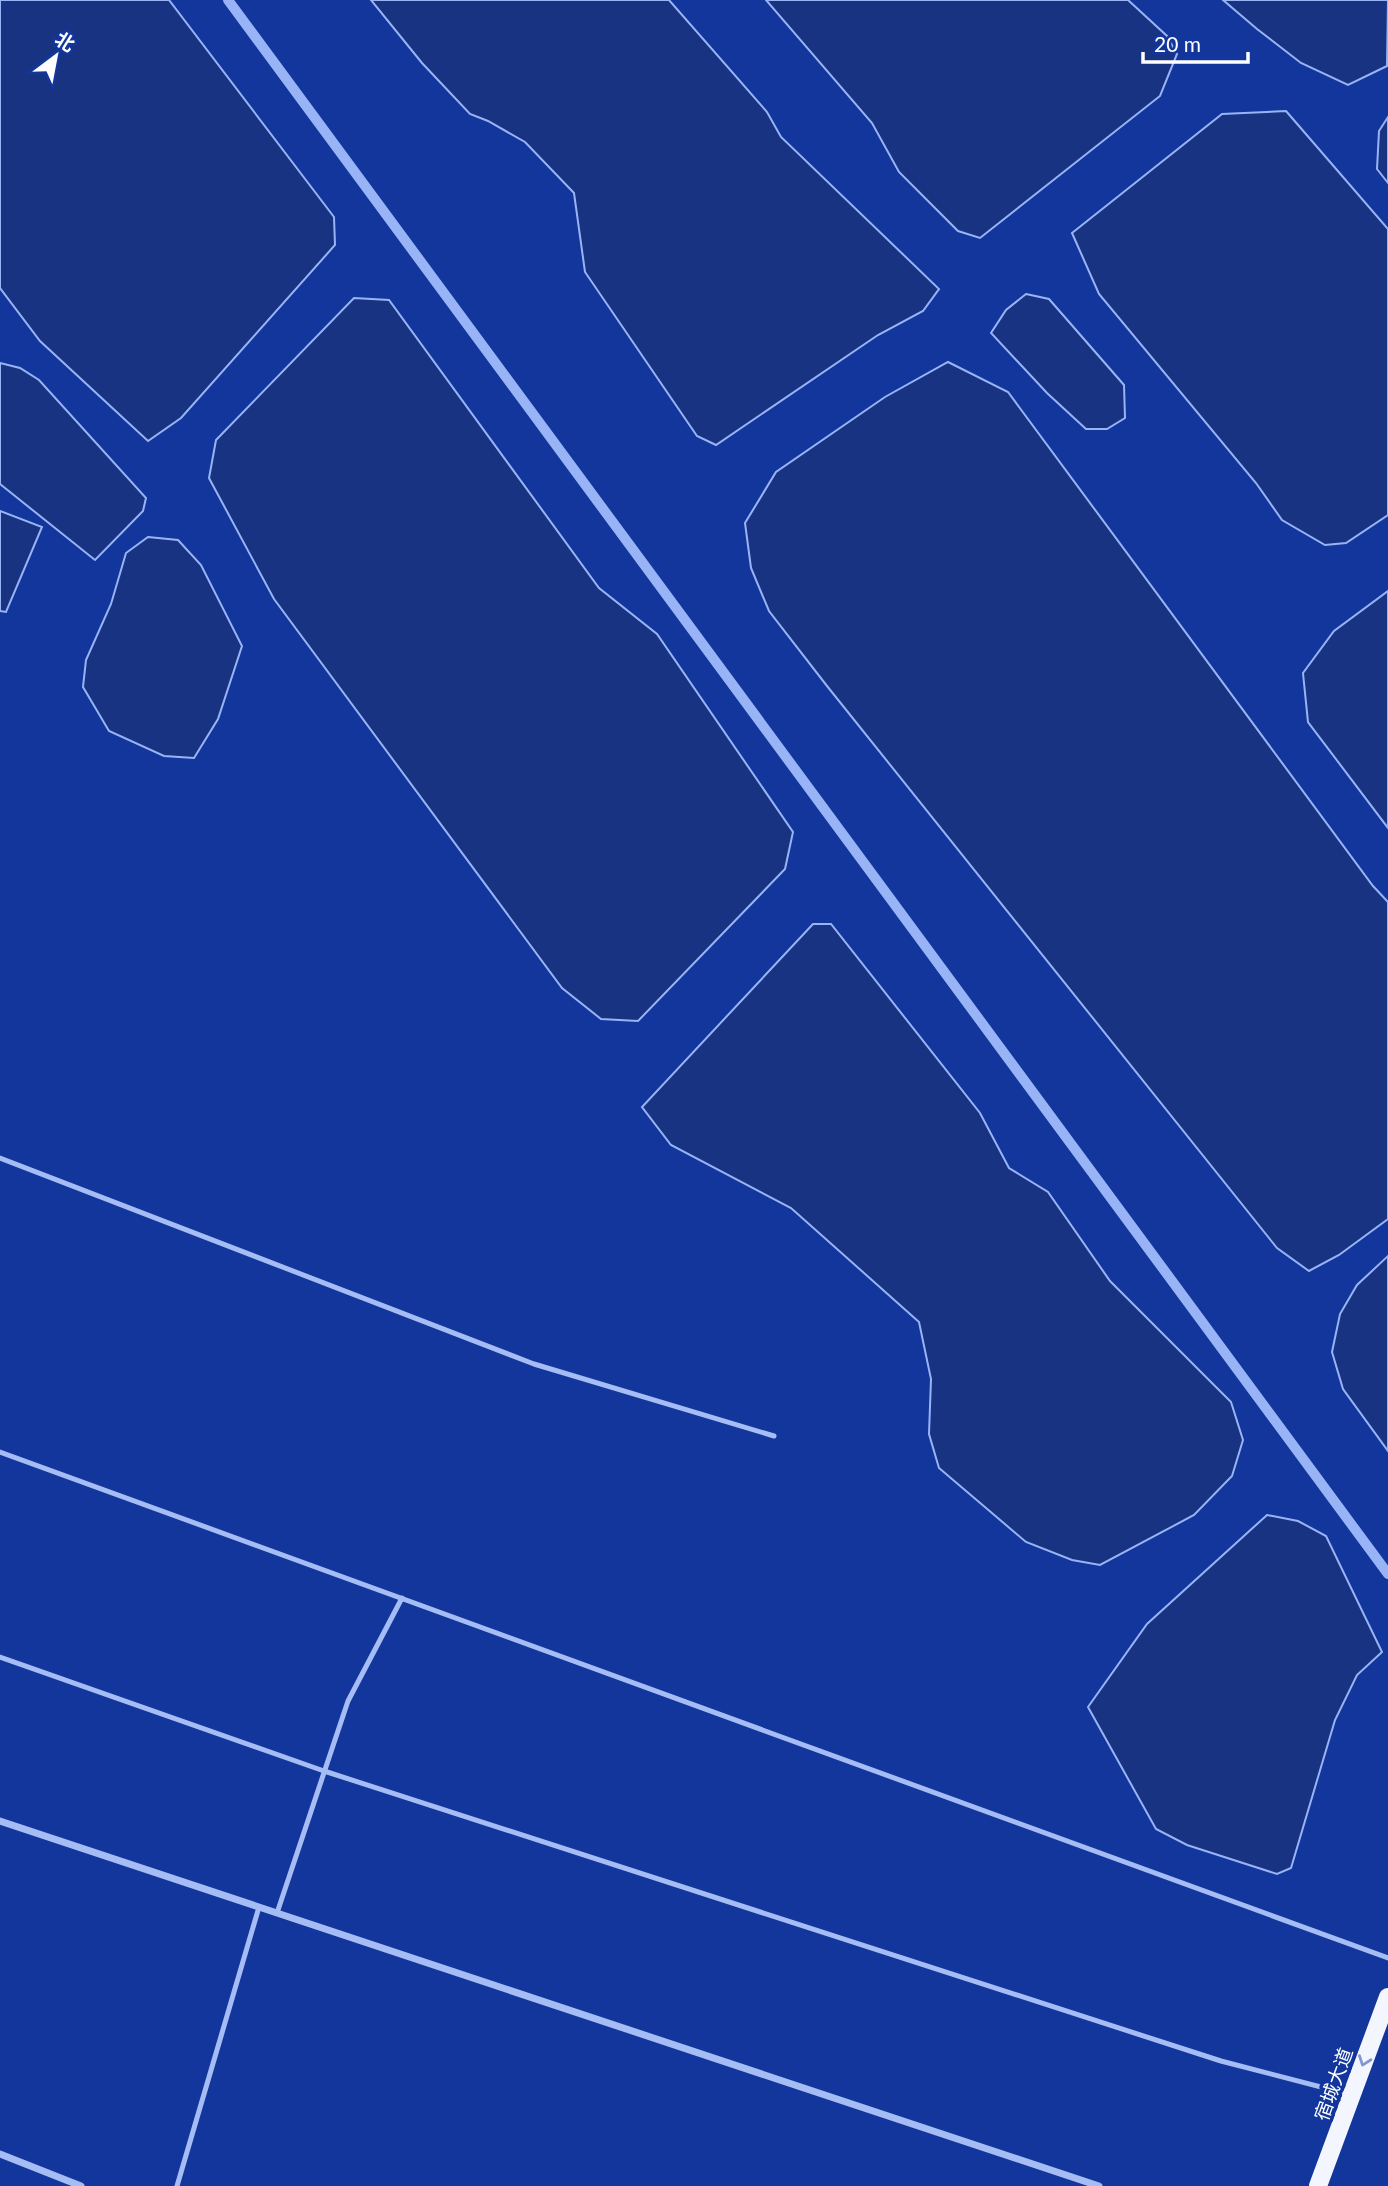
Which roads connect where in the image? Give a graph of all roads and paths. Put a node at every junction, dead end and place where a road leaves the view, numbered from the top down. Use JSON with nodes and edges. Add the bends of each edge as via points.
{"nodes":[{"id":1,"x":0,"y":1158,"type":"edge"},
{"id":2,"x":774,"y":1436,"type":"dead end"},
{"id":3,"x":0,"y":1452,"type":"edge"},
{"id":4,"x":402,"y":1598,"type":"junction"},
{"id":5,"x":0,"y":1657,"type":"edge"},
{"id":6,"x":324,"y":1771,"type":"junction"},
{"id":7,"x":0,"y":1821,"type":"edge"},
{"id":8,"x":259,"y":1907,"type":"junction"},
{"id":9,"x":277,"y":1913,"type":"junction"},
{"id":10,"x":1388,"y":1958,"type":"edge"},
{"id":11,"x":1388,"y":1997,"type":"edge"},
{"id":12,"x":1352,"y":2095,"type":"junction"},
{"id":13,"x":0,"y":2154,"type":"edge"},
{"id":14,"x":81,"y":2186,"type":"edge"},
{"id":15,"x":177,"y":2186,"type":"edge"},
{"id":16,"x":1099,"y":2186,"type":"edge"},
{"id":17,"x":1318,"y":2186,"type":"edge"}],
"edges":[{"from":1,"to":2,"type":"lane","via":[[534,1363]]},
{"from":3,"to":4,"type":"lane"},
{"from":4,"to":6,"type":"lane","via":[[348,1702]]},
{"from":4,"to":10,"type":"lane"},
{"from":5,"to":6,"type":"lane"},
{"from":6,"to":9,"type":"lane"},
{"from":6,"to":12,"type":"lane","via":[[1221,2061]]},
{"from":7,"to":8,"type":"street"},
{"from":8,"to":9,"type":"street"},
{"from":8,"to":15,"type":"lane"},
{"from":9,"to":16,"type":"street"},
{"from":11,"to":12,"type":"main road","name":"宿城大道","one_way":true},
{"from":12,"to":17,"type":"main road","name":"宿城大道"},
{"from":13,"to":14,"type":"street"}]}
